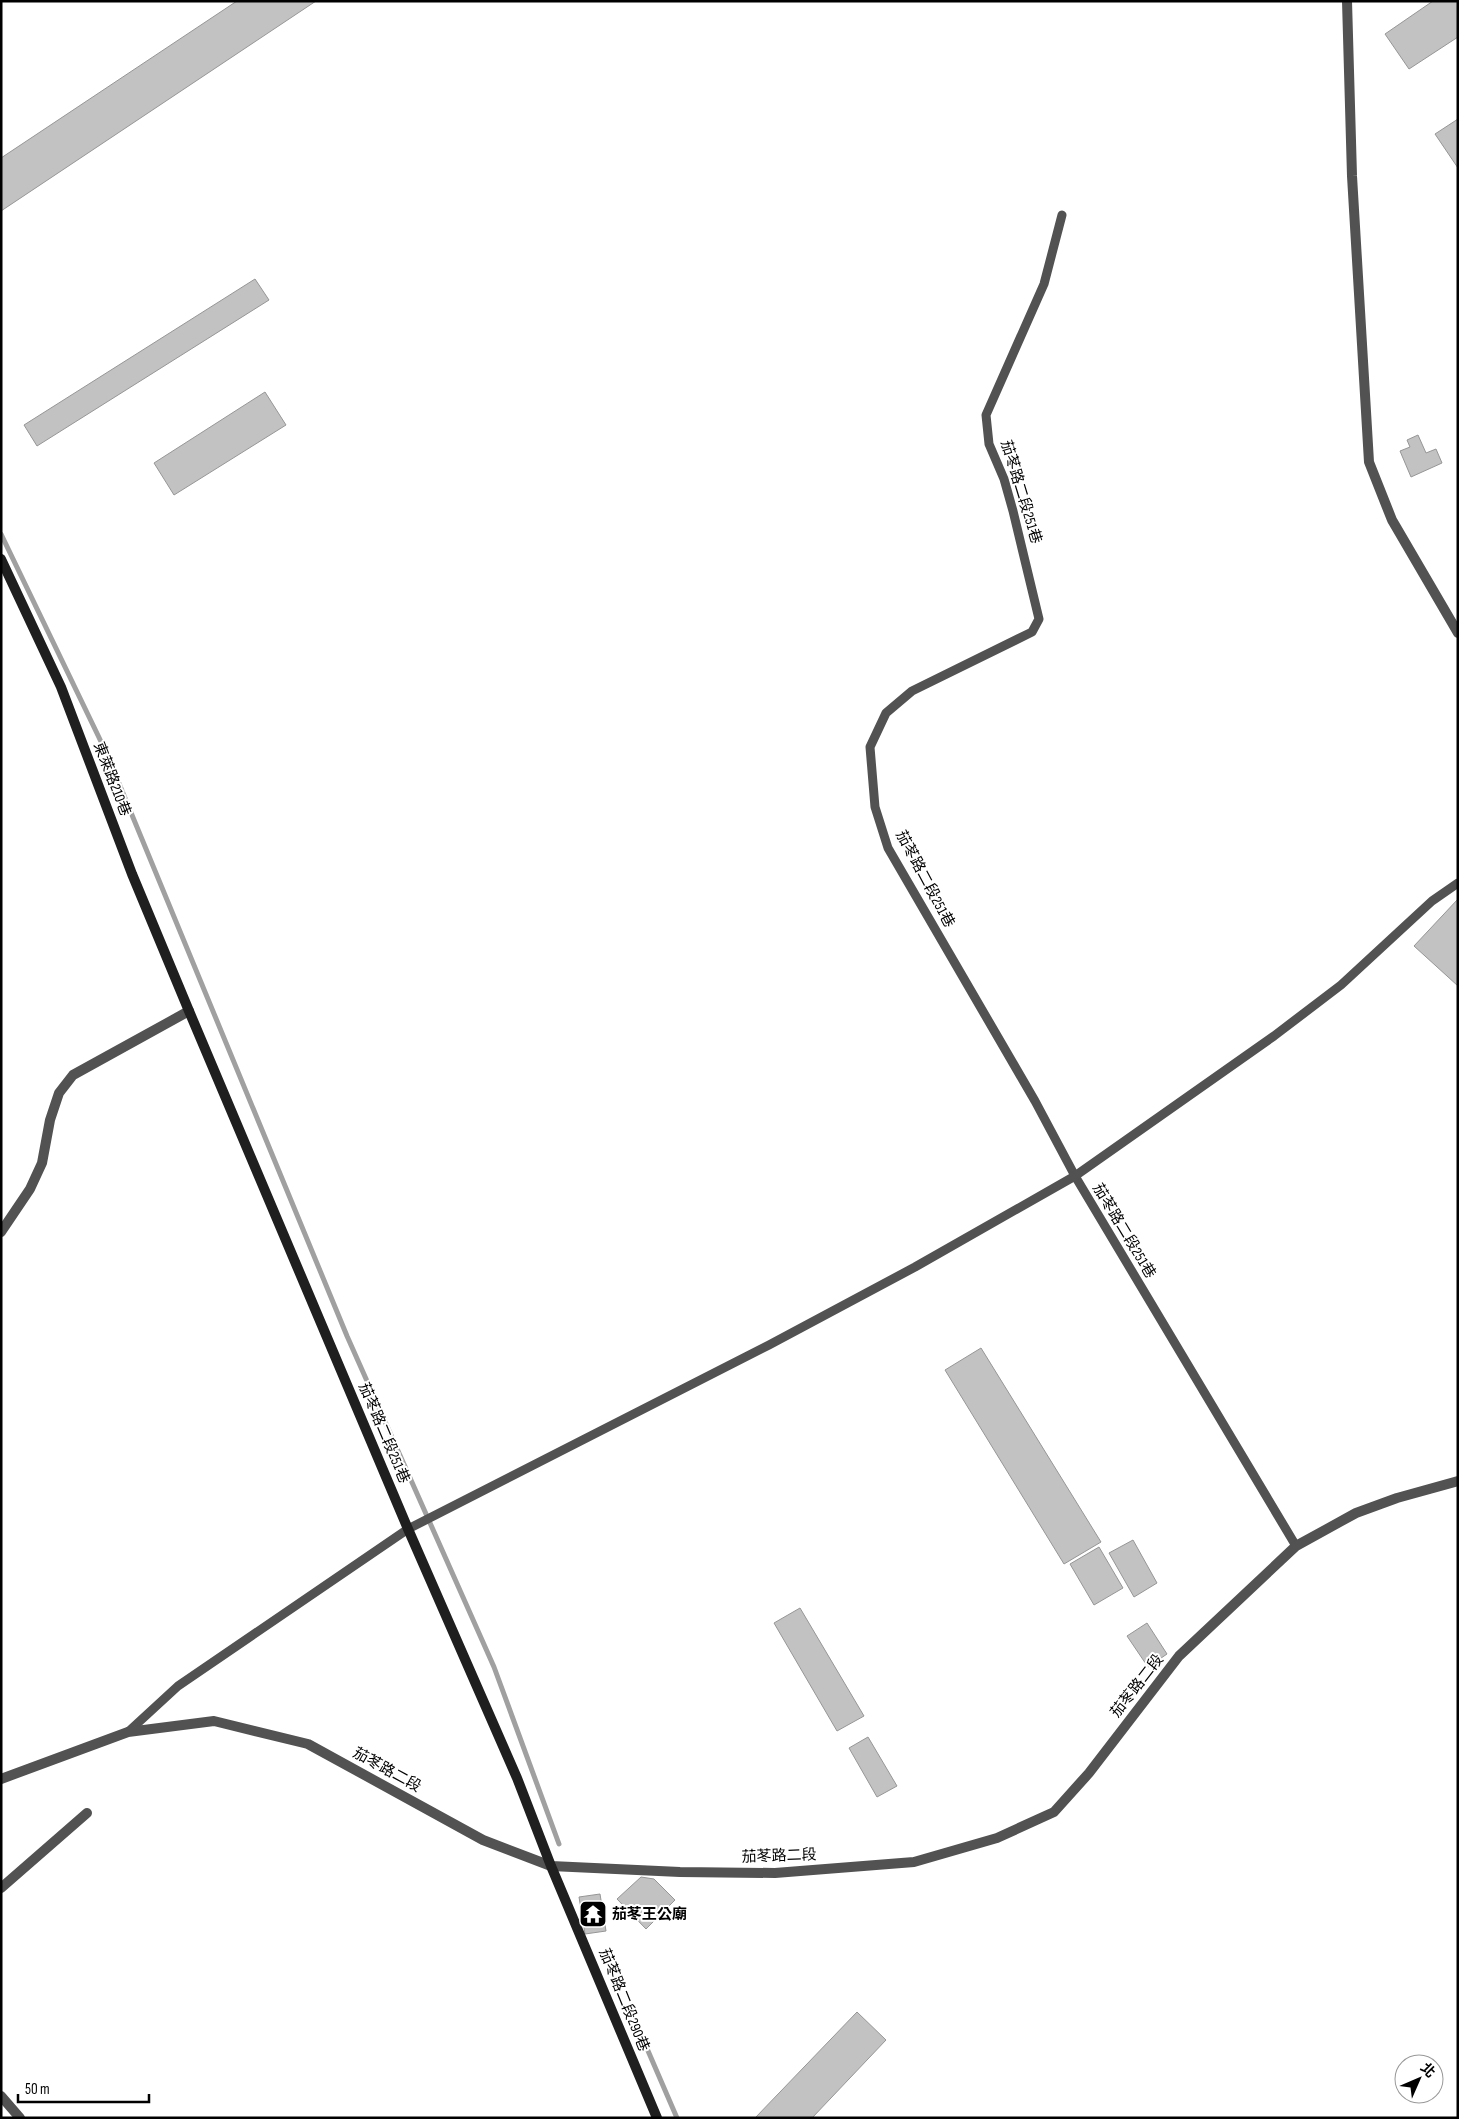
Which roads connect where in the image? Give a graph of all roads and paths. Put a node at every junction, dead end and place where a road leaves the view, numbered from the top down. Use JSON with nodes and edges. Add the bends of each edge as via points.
{"nodes":[{"id":1,"x":1347,"y":1,"type":"edge"},
{"id":2,"x":1062,"y":216,"type":"dead end"},
{"id":3,"x":1,"y":559,"type":"edge"},
{"id":4,"x":1458,"y":633,"type":"edge"},
{"id":5,"x":1458,"y":883,"type":"edge"},
{"id":6,"x":189,"y":1012,"type":"junction"},
{"id":7,"x":1074,"y":1176,"type":"junction"},
{"id":8,"x":1,"y":1232,"type":"edge"},
{"id":9,"x":1458,"y":1481,"type":"edge"},
{"id":10,"x":408,"y":1528,"type":"junction"},
{"id":11,"x":1296,"y":1546,"type":"junction"},
{"id":12,"x":128,"y":1732,"type":"junction"},
{"id":13,"x":1,"y":1779,"type":"edge"},
{"id":14,"x":87,"y":1813,"type":"dead end"},
{"id":15,"x":551,"y":1866,"type":"junction"},
{"id":16,"x":1,"y":1888,"type":"edge"},
{"id":17,"x":1,"y":2096,"type":"edge"},
{"id":18,"x":20,"y":2118,"type":"edge"},
{"id":19,"x":657,"y":2118,"type":"edge"}],
"edges":[{"from":1,"to":4,"type":"street","via":[[1352,176],[1369,462],[1392,520]]},
{"from":2,"to":7,"type":"lane","name":"茄苳路二段251巷","via":[[1044,284],[986,415],[989,444],[1006,487],[1039,619],[1032,632],[912,691],[886,713],[870,747],[875,807],[888,848],[1035,1101]]},
{"from":3,"to":6,"type":"street","name":"東萊路210巷","via":[[61,687]]},
{"from":5,"to":7,"type":"lane","via":[[1432,901],[1341,985]]},
{"from":6,"to":8,"type":"street","via":[[73,1075],[59,1093],[42,1163],[30,1189]]},
{"from":6,"to":10,"type":"street","name":"茄苳路二段251巷"},
{"from":7,"to":10,"type":"lane","via":[[915,1267],[777,1340]]},
{"from":7,"to":11,"type":"lane","name":"茄苳路二段251巷"},
{"from":9,"to":11,"type":"street","name":"茄苳路二段","via":[[1356,1513]]},
{"from":10,"to":12,"type":"lane","via":[[178,1686]]},
{"from":10,"to":15,"type":"street","name":"茄苳路二段251巷","via":[[518,1778]]},
{"from":11,"to":15,"type":"street","name":"茄苳路二段","via":[[1179,1656],[1089,1773],[1054,1812],[997,1838],[914,1862],[775,1873]]},
{"from":12,"to":13,"type":"street","name":"茄苳路二段"},
{"from":12,"to":15,"type":"street","name":"茄苳路二段","via":[[214,1722],[308,1744],[483,1840]]},
{"from":14,"to":16,"type":"street"},
{"from":15,"to":19,"type":"street","name":"茄苳路二段290巷"},
{"from":17,"to":18,"type":"street"}]}
